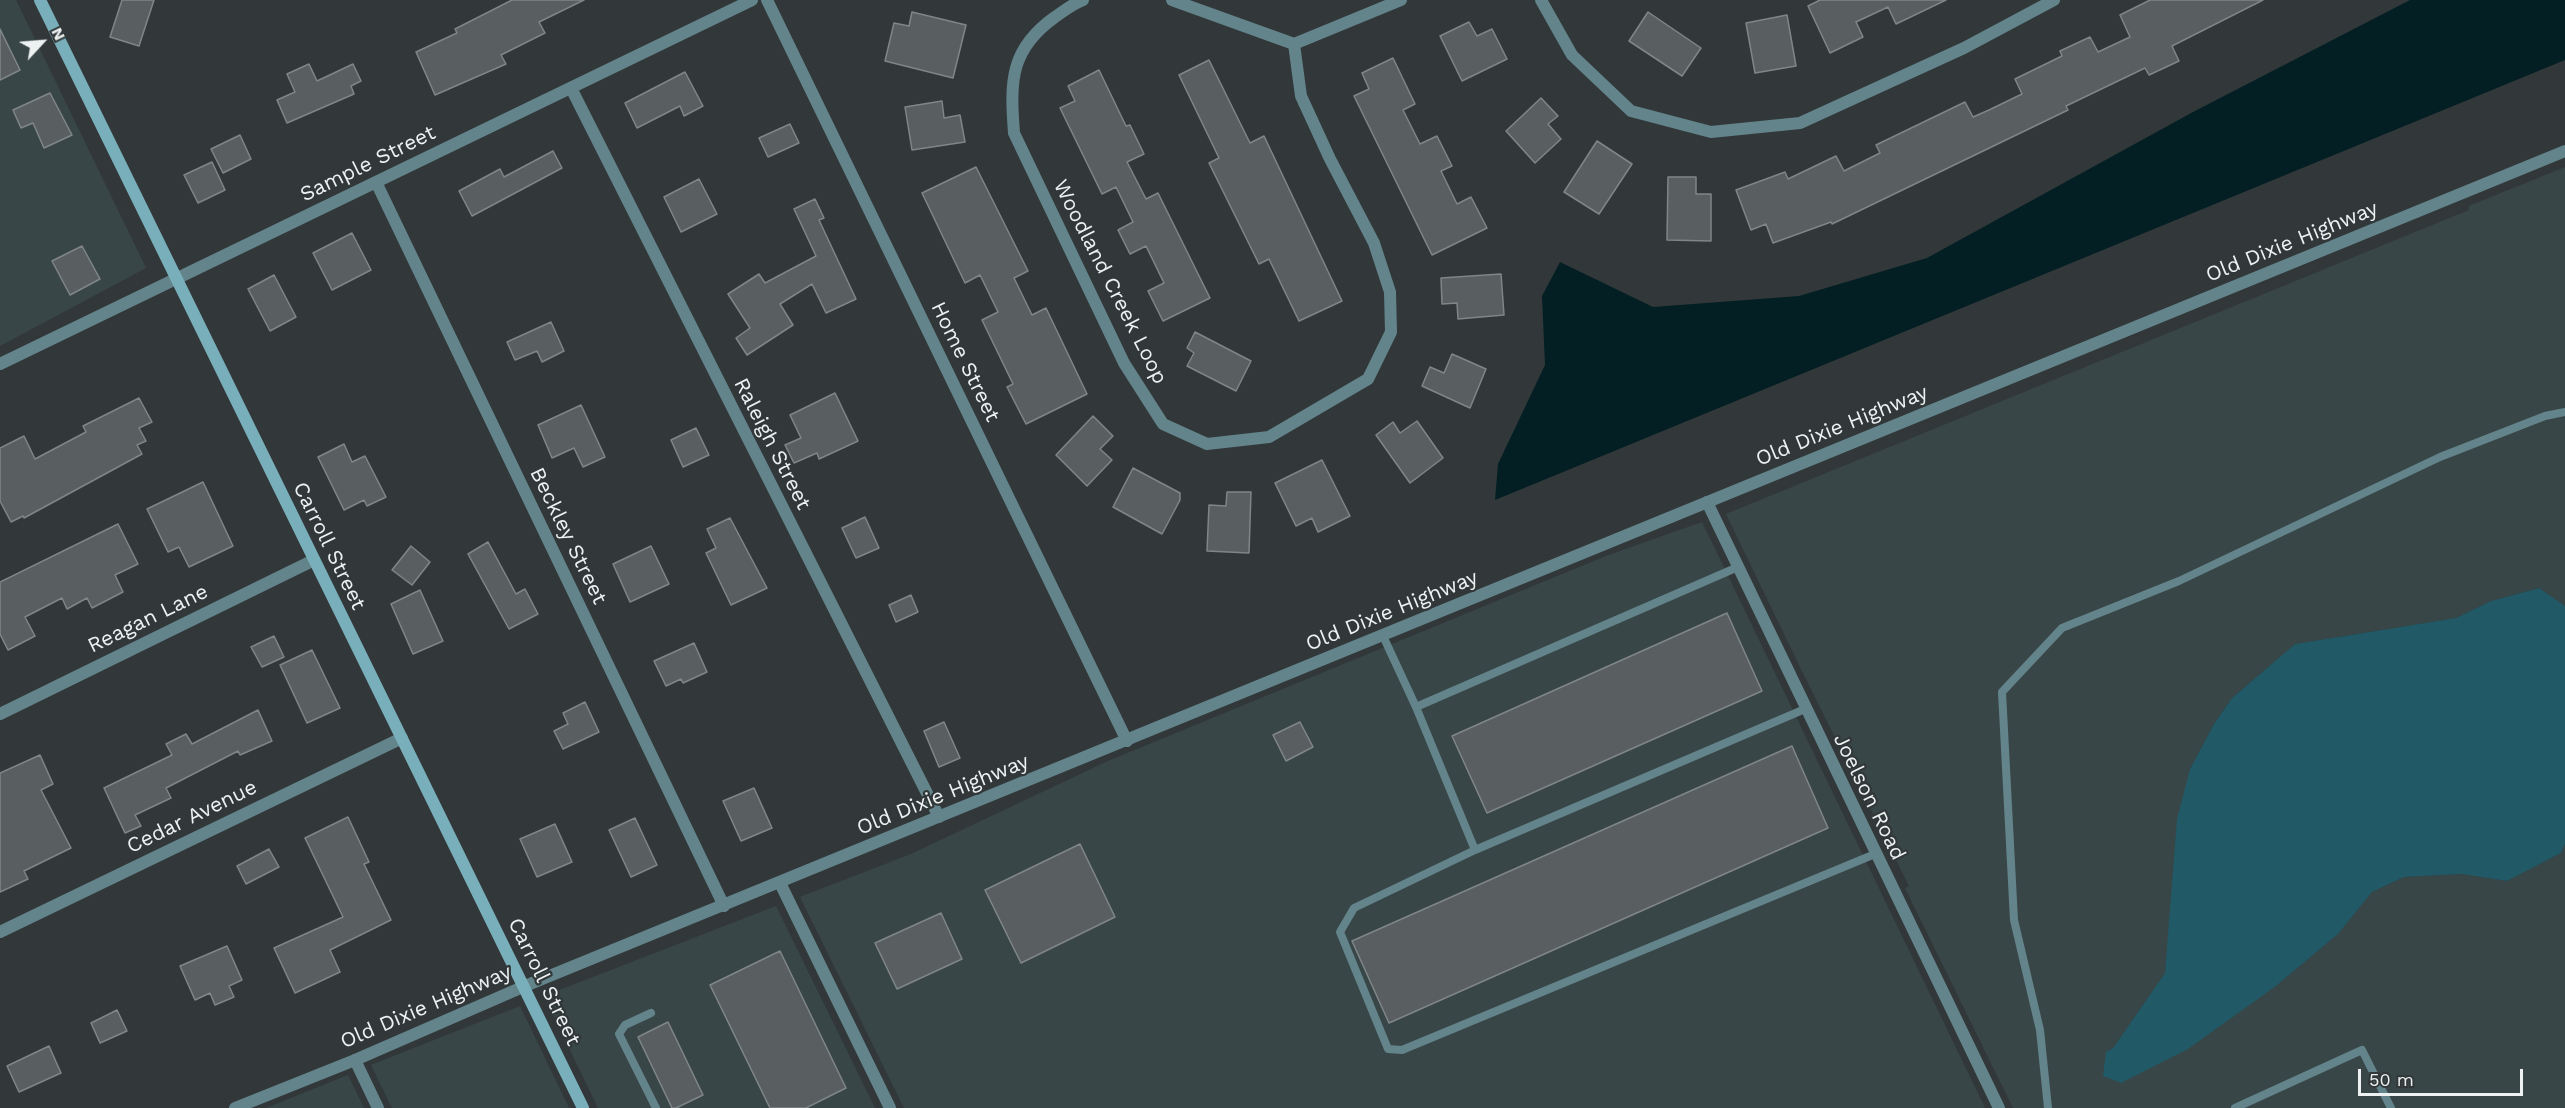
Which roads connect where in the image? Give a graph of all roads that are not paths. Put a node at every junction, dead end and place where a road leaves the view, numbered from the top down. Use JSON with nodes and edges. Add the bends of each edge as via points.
{"nodes":[{"id":1,"x":40,"y":0,"type":"edge"},
{"id":2,"x":752,"y":0,"type":"edge"},
{"id":3,"x":767,"y":0,"type":"edge"},
{"id":4,"x":1083,"y":0,"type":"edge"},
{"id":5,"x":1172,"y":0,"type":"edge"},
{"id":6,"x":1401,"y":0,"type":"edge"},
{"id":7,"x":1541,"y":0,"type":"edge"},
{"id":8,"x":2054,"y":0,"type":"edge"},
{"id":9,"x":1294,"y":44,"type":"junction"},
{"id":10,"x":571,"y":88,"type":"junction"},
{"id":11,"x":2565,"y":151,"type":"edge"},
{"id":12,"x":376,"y":182,"type":"junction"},
{"id":13,"x":176,"y":278,"type":"junction"},
{"id":14,"x":0,"y":364,"type":"edge"},
{"id":15,"x":2565,"y":412,"type":"edge"},
{"id":16,"x":1707,"y":502,"type":"junction"},
{"id":17,"x":314,"y":560,"type":"junction"},
{"id":18,"x":1738,"y":567,"type":"junction"},
{"id":19,"x":1383,"y":636,"type":"junction"},
{"id":20,"x":1416,"y":707,"type":"junction"},
{"id":21,"x":1805,"y":709,"type":"junction"},
{"id":22,"x":0,"y":714,"type":"edge"},
{"id":23,"x":402,"y":738,"type":"junction"},
{"id":24,"x":1127,"y":741,"type":"junction"},
{"id":25,"x":939,"y":817,"type":"junction"},
{"id":26,"x":1475,"y":850,"type":"junction"},
{"id":27,"x":1875,"y":854,"type":"junction"},
{"id":28,"x":780,"y":884,"type":"junction"},
{"id":29,"x":724,"y":906,"type":"junction"},
{"id":30,"x":0,"y":932,"type":"edge"},
{"id":31,"x":525,"y":986,"type":"junction"},
{"id":32,"x":651,"y":1013,"type":"dead end"},
{"id":33,"x":355,"y":1060,"type":"junction"},
{"id":34,"x":236,"y":1108,"type":"edge"},
{"id":35,"x":378,"y":1108,"type":"edge"},
{"id":36,"x":583,"y":1108,"type":"edge"},
{"id":37,"x":656,"y":1108,"type":"edge"},
{"id":38,"x":890,"y":1108,"type":"edge"},
{"id":39,"x":1999,"y":1108,"type":"edge"},
{"id":40,"x":2048,"y":1108,"type":"edge"},
{"id":41,"x":2235,"y":1108,"type":"edge"},
{"id":42,"x":2391,"y":1108,"type":"edge"}],
"edges":[{"from":1,"to":13,"type":"main road","name":"Carroll Street"},
{"from":2,"to":10,"type":"street","name":"Sample Street"},
{"from":3,"to":24,"type":"street","name":"Home Street"},
{"from":4,"to":9,"type":"street","name":"Woodland Creek Loop","via":[[1047,23],[1025,44],[1015,65],[1012,86],[1014,133],[1124,363],[1163,424],[1208,444],[1269,437],[1368,379],[1391,332],[1390,292],[1374,243],[1301,96]]},
{"from":5,"to":9,"type":"street"},
{"from":6,"to":9,"type":"street"},
{"from":7,"to":8,"type":"street","via":[[1572,55],[1631,111],[1711,132],[1800,123],[1964,48]]},
{"from":10,"to":12,"type":"street","name":"Sample Street"},
{"from":10,"to":25,"type":"street","name":"Raleigh Street"},
{"from":11,"to":16,"type":"street","name":"Old Dixie Highway"},
{"from":12,"to":13,"type":"street","name":"Sample Street"},
{"from":12,"to":29,"type":"street","name":"Beckley Street"},
{"from":13,"to":14,"type":"street","name":"Sample Street"},
{"from":13,"to":17,"type":"main road","name":"Carroll Street"},
{"from":15,"to":40,"type":"lane","via":[[2545,416],[2440,457],[2179,581],[2062,628],[2002,692],[2014,920],[2040,1030]]},
{"from":16,"to":18,"type":"street","name":"Joelson Road"},
{"from":16,"to":19,"type":"street","name":"Old Dixie Highway"},
{"from":17,"to":22,"type":"street","name":"Reagan Lane"},
{"from":17,"to":23,"type":"main road","name":"Carroll Street"},
{"from":18,"to":20,"type":"lane"},
{"from":18,"to":21,"type":"street","name":"Joelson Road"},
{"from":19,"to":20,"type":"lane"},
{"from":19,"to":24,"type":"street","name":"Old Dixie Highway"},
{"from":20,"to":26,"type":"lane"},
{"from":21,"to":26,"type":"lane"},
{"from":21,"to":27,"type":"street","name":"Joelson Road"},
{"from":23,"to":30,"type":"street","name":"Cedar Avenue"},
{"from":23,"to":31,"type":"main road","name":"Carroll Street"},
{"from":24,"to":25,"type":"street","name":"Old Dixie Highway"},
{"from":25,"to":28,"type":"street","name":"Old Dixie Highway"},
{"from":26,"to":27,"type":"lane","via":[[1354,908],[1340,932],[1388,1049],[1402,1050]]},
{"from":27,"to":39,"type":"street","name":"Joelson Road"},
{"from":28,"to":29,"type":"street","name":"Old Dixie Highway"},
{"from":28,"to":38,"type":"street"},
{"from":29,"to":31,"type":"street","name":"Old Dixie Highway"},
{"from":31,"to":33,"type":"street","name":"Old Dixie Highway"},
{"from":31,"to":36,"type":"main road","name":"Carroll Street"},
{"from":32,"to":37,"type":"lane","via":[[624,1024],[619,1034]]},
{"from":33,"to":34,"type":"street","name":"Old Dixie Highway"},
{"from":33,"to":35,"type":"street"},
{"from":41,"to":42,"type":"lane","via":[[2362,1050]]}]}
